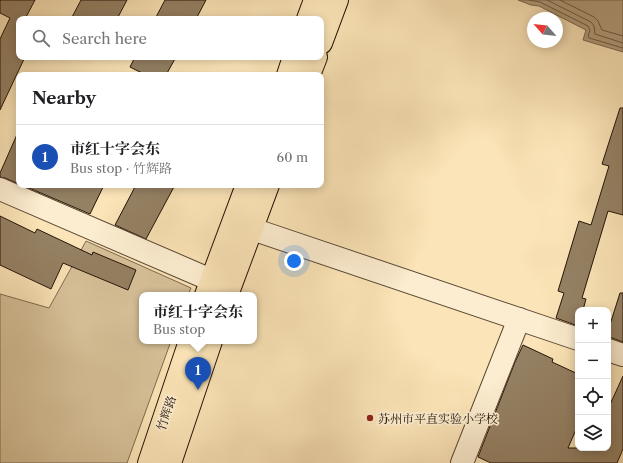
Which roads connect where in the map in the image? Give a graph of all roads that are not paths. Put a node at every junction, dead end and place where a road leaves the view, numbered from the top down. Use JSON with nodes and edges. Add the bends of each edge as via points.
{"nodes":[{"id":1,"x":329,"y":1,"type":"edge"},
{"id":2,"x":312,"y":16,"type":"edge"},
{"id":3,"x":324,"y":27,"type":"edge"},
{"id":4,"x":293,"y":60,"type":"edge"},
{"id":5,"x":315,"y":60,"type":"edge"},
{"id":6,"x":289,"y":72,"type":"edge"},
{"id":7,"x":310,"y":72,"type":"edge"},
{"id":8,"x":247,"y":188,"type":"edge"},
{"id":9,"x":266,"y":188,"type":"edge"},
{"id":10,"x":0,"y":189,"type":"edge"},
{"id":11,"x":243,"y":224,"type":"junction"},
{"id":12,"x":218,"y":289,"type":"edge"},
{"id":13,"x":519,"y":319,"type":"junction"},
{"id":14,"x":575,"y":338,"type":"edge"},
{"id":15,"x":189,"y":344,"type":"edge"},
{"id":16,"x":210,"y":344,"type":"edge"},
{"id":17,"x":611,"y":351,"type":"edge"},
{"id":18,"x":623,"y":355,"type":"edge"},
{"id":19,"x":149,"y":463,"type":"edge"},
{"id":20,"x":170,"y":463,"type":"edge"},
{"id":21,"x":462,"y":463,"type":"edge"}],
"edges":[{"from":1,"to":2,"type":"main road"},
{"from":1,"to":3,"type":"main road"},
{"from":4,"to":6,"type":"main road"},
{"from":5,"to":7,"type":"main road"},
{"from":8,"to":11,"type":"main road"},
{"from":9,"to":11,"type":"main road"},
{"from":10,"to":12,"type":"street"},
{"from":11,"to":12,"type":"main road"},
{"from":11,"to":13,"type":"street"},
{"from":13,"to":14,"type":"street"},
{"from":13,"to":21,"type":"street"},
{"from":15,"to":19,"type":"main road","name":"竹辉路"},
{"from":16,"to":20,"type":"main road","name":"竹辉路"},
{"from":17,"to":18,"type":"street"}]}
